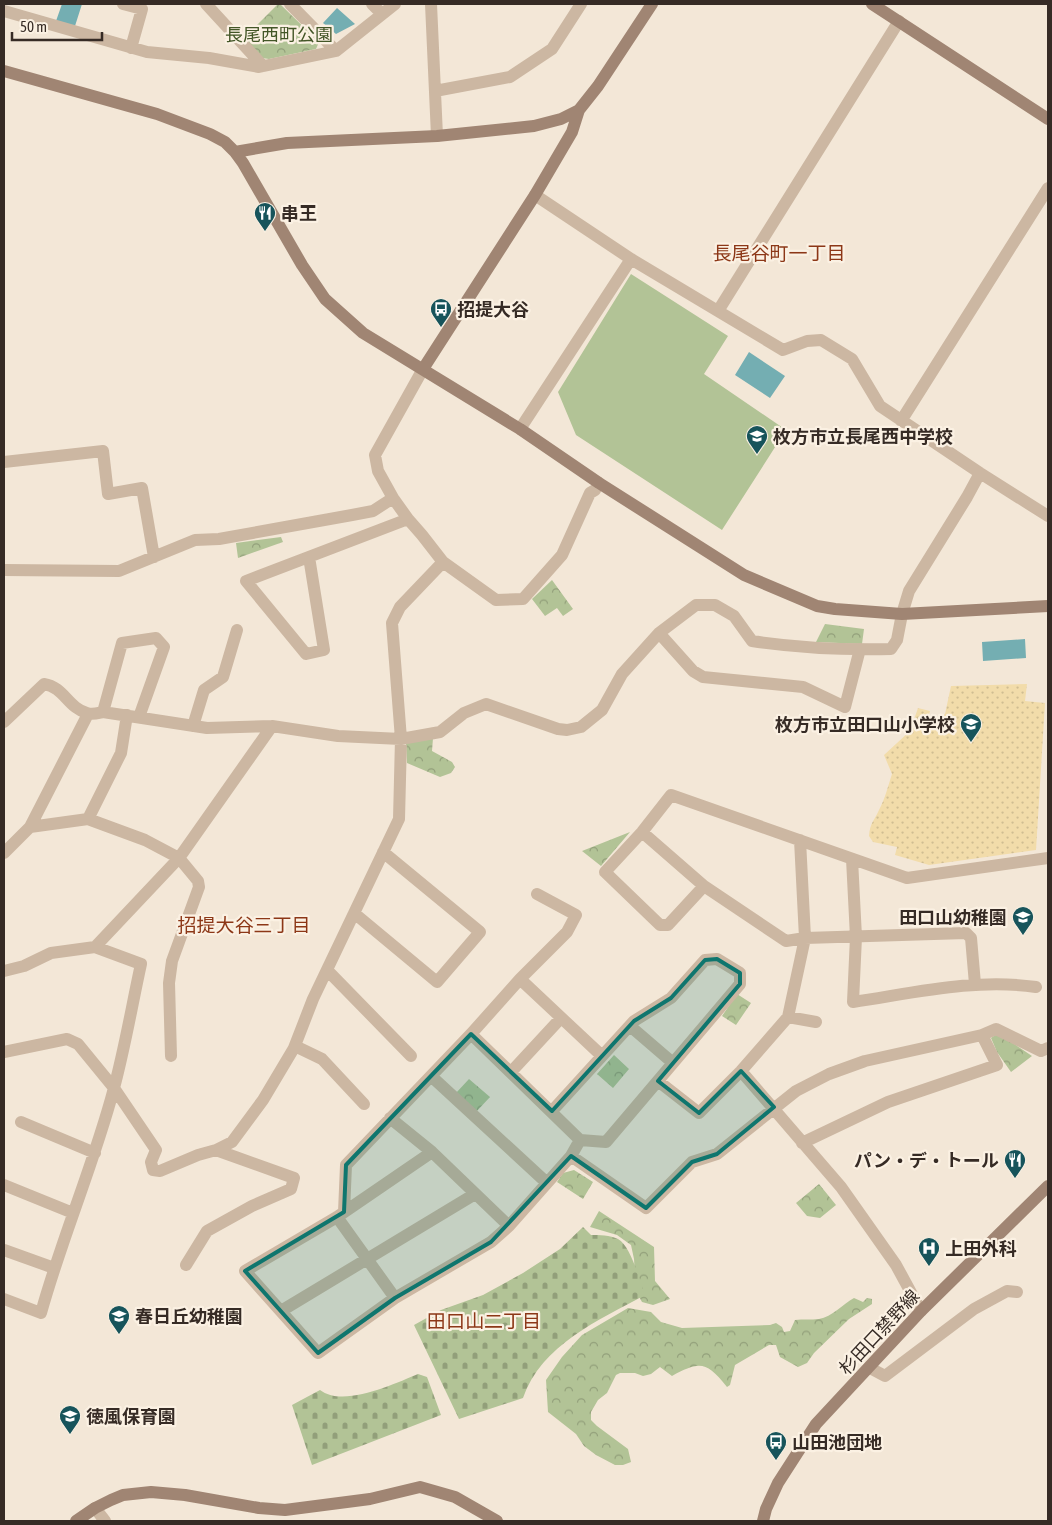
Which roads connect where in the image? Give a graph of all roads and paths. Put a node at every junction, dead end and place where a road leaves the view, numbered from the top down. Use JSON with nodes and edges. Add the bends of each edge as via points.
{"nodes":[{"id":1,"x":123,"y":4,"type":"edge"},
{"id":2,"x":206,"y":4,"type":"edge"},
{"id":3,"x":290,"y":4,"type":"edge"},
{"id":4,"x":372,"y":4,"type":"edge"},
{"id":5,"x":394,"y":4,"type":"edge"},
{"id":6,"x":431,"y":4,"type":"edge"},
{"id":7,"x":581,"y":4,"type":"edge"},
{"id":8,"x":652,"y":4,"type":"edge"},
{"id":9,"x":872,"y":4,"type":"edge"},
{"id":10,"x":4,"y":11,"type":"edge"},
{"id":11,"x":382,"y":14,"type":"junction"},
{"id":12,"x":899,"y":21,"type":"junction"},
{"id":13,"x":132,"y":48,"type":"junction"},
{"id":14,"x":336,"y":51,"type":"junction"},
{"id":15,"x":263,"y":66,"type":"junction"},
{"id":16,"x":4,"y":71,"type":"edge"},
{"id":17,"x":435,"y":91,"type":"junction"},
{"id":18,"x":579,"y":110,"type":"junction"},
{"id":19,"x":1048,"y":119,"type":"edge"},
{"id":20,"x":437,"y":136,"type":"junction"},
{"id":21,"x":235,"y":152,"type":"junction"},
{"id":22,"x":1048,"y":188,"type":"edge"},
{"id":23,"x":535,"y":195,"type":"junction"},
{"id":24,"x":631,"y":258,"type":"junction"},
{"id":25,"x":718,"y":311,"type":"junction"},
{"id":26,"x":423,"y":369,"type":"junction"},
{"id":27,"x":901,"y":421,"type":"junction"},
{"id":28,"x":520,"y":429,"type":"junction"},
{"id":29,"x":4,"y":462,"type":"edge"},
{"id":30,"x":980,"y":473,"type":"junction"},
{"id":31,"x":599,"y":483,"type":"junction"},
{"id":32,"x":393,"y":498,"type":"junction"},
{"id":33,"x":1048,"y":516,"type":"edge"},
{"id":34,"x":408,"y":520,"type":"junction"},
{"id":35,"x":154,"y":557,"type":"junction"},
{"id":36,"x":309,"y":557,"type":"junction"},
{"id":37,"x":443,"y":562,"type":"junction"},
{"id":38,"x":4,"y":570,"type":"edge"},
{"id":39,"x":1048,"y":606,"type":"edge"},
{"id":40,"x":902,"y":614,"type":"junction"},
{"id":41,"x":237,"y":630,"type":"dead end"},
{"id":42,"x":658,"y":633,"type":"junction"},
{"id":43,"x":860,"y":649,"type":"junction"},
{"id":44,"x":103,"y":712,"type":"junction"},
{"id":45,"x":88,"y":714,"type":"junction"},
{"id":46,"x":133,"y":716,"type":"junction"},
{"id":47,"x":4,"y":722,"type":"edge"},
{"id":48,"x":194,"y":726,"type":"junction"},
{"id":49,"x":272,"y":726,"type":"junction"},
{"id":50,"x":401,"y":739,"type":"junction"},
{"id":51,"x":88,"y":819,"type":"junction"},
{"id":52,"x":30,"y":827,"type":"junction"},
{"id":53,"x":642,"y":832,"type":"junction"},
{"id":54,"x":800,"y":840,"type":"junction"},
{"id":55,"x":383,"y":852,"type":"junction"},
{"id":56,"x":4,"y":853,"type":"edge"},
{"id":57,"x":179,"y":858,"type":"junction"},
{"id":58,"x":1048,"y":858,"type":"edge"},
{"id":59,"x":852,"y":859,"type":"junction"},
{"id":60,"x":704,"y":886,"type":"junction"},
{"id":61,"x":537,"y":894,"type":"dead end"},
{"id":62,"x":354,"y":913,"type":"junction"},
{"id":63,"x":856,"y":937,"type":"junction"},
{"id":64,"x":805,"y":938,"type":"junction"},
{"id":65,"x":95,"y":947,"type":"junction"},
{"id":66,"x":327,"y":970,"type":"junction"},
{"id":67,"x":4,"y":971,"type":"edge"},
{"id":68,"x":520,"y":979,"type":"junction"},
{"id":69,"x":975,"y":984,"type":"junction"},
{"id":70,"x":1036,"y":987,"type":"dead end"},
{"id":71,"x":788,"y":1017,"type":"junction"},
{"id":72,"x":561,"y":1018,"type":"junction"},
{"id":73,"x":816,"y":1022,"type":"dead end"},
{"id":74,"x":630,"y":1026,"type":"junction"},
{"id":75,"x":471,"y":1034,"type":"junction"},
{"id":76,"x":982,"y":1035,"type":"junction"},
{"id":77,"x":295,"y":1046,"type":"junction"},
{"id":78,"x":1048,"y":1048,"type":"edge"},
{"id":79,"x":4,"y":1052,"type":"edge"},
{"id":80,"x":171,"y":1056,"type":"dead end"},
{"id":81,"x":411,"y":1056,"type":"dead end"},
{"id":82,"x":601,"y":1056,"type":"junction"},
{"id":83,"x":673,"y":1063,"type":"junction"},
{"id":84,"x":741,"y":1071,"type":"junction"},
{"id":85,"x":511,"y":1072,"type":"junction"},
{"id":86,"x":430,"y":1076,"type":"junction"},
{"id":87,"x":658,"y":1081,"type":"junction"},
{"id":88,"x":114,"y":1088,"type":"junction"},
{"id":89,"x":364,"y":1104,"type":"dead end"},
{"id":90,"x":774,"y":1107,"type":"junction"},
{"id":91,"x":552,"y":1111,"type":"junction"},
{"id":92,"x":390,"y":1118,"type":"junction"},
{"id":93,"x":22,"y":1122,"type":"dead end"},
{"id":94,"x":580,"y":1140,"type":"junction"},
{"id":95,"x":802,"y":1143,"type":"junction"},
{"id":96,"x":216,"y":1150,"type":"junction"},
{"id":97,"x":432,"y":1152,"type":"junction"},
{"id":98,"x":94,"y":1153,"type":"junction"},
{"id":99,"x":570,"y":1156,"type":"junction"},
{"id":100,"x":547,"y":1183,"type":"junction"},
{"id":101,"x":4,"y":1186,"type":"edge"},
{"id":102,"x":1048,"y":1186,"type":"edge"},
{"id":103,"x":475,"y":1194,"type":"junction"},
{"id":104,"x":73,"y":1213,"type":"junction"},
{"id":105,"x":340,"y":1214,"type":"junction"},
{"id":106,"x":509,"y":1226,"type":"junction"},
{"id":107,"x":4,"y":1250,"type":"edge"},
{"id":108,"x":366,"y":1258,"type":"junction"},
{"id":109,"x":186,"y":1265,"type":"dead end"},
{"id":110,"x":54,"y":1268,"type":"junction"},
{"id":111,"x":1017,"y":1292,"type":"dead end"},
{"id":112,"x":395,"y":1298,"type":"junction"},
{"id":113,"x":4,"y":1299,"type":"edge"},
{"id":114,"x":921,"y":1310,"type":"junction"},
{"id":115,"x":281,"y":1311,"type":"junction"},
{"id":116,"x":870,"y":1368,"type":"junction"},
{"id":117,"x":95,"y":1508,"type":"junction"},
{"id":118,"x":76,"y":1521,"type":"edge"},
{"id":119,"x":105,"y":1521,"type":"edge"},
{"id":120,"x":497,"y":1521,"type":"edge"},
{"id":121,"x":763,"y":1521,"type":"edge"}],
"edges":[{"from":1,"to":13,"type":"street","via":[[142,9]]},
{"from":2,"to":15,"type":"street"},
{"from":3,"to":14,"type":"street"},
{"from":4,"to":11,"type":"street"},
{"from":5,"to":11,"type":"street"},
{"from":6,"to":17,"type":"street"},
{"from":7,"to":17,"type":"street","via":[[552,49],[510,77]]},
{"from":8,"to":18,"type":"street"},
{"from":9,"to":12,"type":"street"},
{"from":10,"to":13,"type":"street"},
{"from":11,"to":14,"type":"street"},
{"from":12,"to":19,"type":"street"},
{"from":12,"to":25,"type":"street"},
{"from":13,"to":15,"type":"street"},
{"from":14,"to":15,"type":"street"},
{"from":16,"to":21,"type":"street","via":[[157,114],[210,134]]},
{"from":17,"to":20,"type":"street"},
{"from":18,"to":20,"type":"street","via":[[534,126]]},
{"from":18,"to":23,"type":"street","via":[[572,132]]},
{"from":20,"to":21,"type":"street","via":[[287,143]]},
{"from":21,"to":26,"type":"street","via":[[325,299],[363,333]]},
{"from":22,"to":27,"type":"street"},
{"from":23,"to":24,"type":"street"},
{"from":23,"to":26,"type":"street"},
{"from":24,"to":25,"type":"street"},
{"from":24,"to":28,"type":"street"},
{"from":25,"to":27,"type":"street","via":[[783,350],[807,341],[821,340],[852,359],[880,406]]},
{"from":26,"to":28,"type":"street"},
{"from":26,"to":32,"type":"street","via":[[375,455],[378,471]]},
{"from":27,"to":30,"type":"street"},
{"from":28,"to":31,"type":"street"},
{"from":29,"to":35,"type":"street","via":[[103,451],[108,494],[142,488]]},
{"from":30,"to":33,"type":"street"},
{"from":30,"to":40,"type":"street","via":[[909,591]]},
{"from":31,"to":37,"type":"street","via":[[590,493],[562,555],[523,598],[496,600]]},
{"from":31,"to":40,"type":"street","via":[[753,579],[817,606]]},
{"from":32,"to":34,"type":"street"},
{"from":32,"to":35,"type":"street","via":[[373,510],[220,539],[195,540]]},
{"from":34,"to":36,"type":"street"},
{"from":34,"to":37,"type":"street"},
{"from":35,"to":38,"type":"street","via":[[119,571]]},
{"from":36,"to":36,"type":"street","via":[[246,581],[306,654],[324,650]]},
{"from":37,"to":50,"type":"street","via":[[400,606],[392,623]]},
{"from":39,"to":40,"type":"street"},
{"from":40,"to":43,"type":"street","via":[[897,640],[891,649]]},
{"from":41,"to":48,"type":"street","via":[[223,677],[204,690]]},
{"from":42,"to":43,"type":"street","via":[[696,604],[715,605],[734,616],[752,641]]},
{"from":42,"to":43,"type":"street","via":[[693,671],[703,677],[803,687],[845,707]]},
{"from":42,"to":50,"type":"street","via":[[622,674],[602,710],[581,727],[558,729],[486,704],[464,713],[440,732]]},
{"from":44,"to":45,"type":"street"},
{"from":44,"to":46,"type":"street"},
{"from":44,"to":46,"type":"street","via":[[122,643],[156,638],[164,647]]},
{"from":45,"to":47,"type":"street","via":[[75,707],[54,686],[44,684]]},
{"from":45,"to":52,"type":"street"},
{"from":46,"to":48,"type":"street"},
{"from":46,"to":51,"type":"street","via":[[121,753]]},
{"from":48,"to":49,"type":"street"},
{"from":49,"to":50,"type":"street","via":[[338,736]]},
{"from":49,"to":57,"type":"street"},
{"from":50,"to":55,"type":"street","via":[[399,820]]},
{"from":51,"to":52,"type":"street"},
{"from":51,"to":57,"type":"street","via":[[145,840]]},
{"from":52,"to":56,"type":"street"},
{"from":53,"to":54,"type":"street","via":[[671,795]]},
{"from":53,"to":60,"type":"street"},
{"from":53,"to":60,"type":"street","via":[[605,872],[660,925],[668,925]]},
{"from":54,"to":59,"type":"street"},
{"from":54,"to":64,"type":"street"},
{"from":55,"to":62,"type":"street"},
{"from":55,"to":62,"type":"street","via":[[480,932],[437,982]]},
{"from":57,"to":65,"type":"street"},
{"from":57,"to":80,"type":"street","via":[[199,886],[172,961],[169,983]]},
{"from":58,"to":59,"type":"street","via":[[907,878]]},
{"from":59,"to":63,"type":"street"},
{"from":60,"to":64,"type":"street","via":[[786,941]]},
{"from":61,"to":68,"type":"street","via":[[576,915],[566,932]]},
{"from":62,"to":66,"type":"street"},
{"from":63,"to":64,"type":"street"},
{"from":63,"to":69,"type":"street","via":[[966,933],[971,938]]},
{"from":63,"to":69,"type":"street","via":[[853,1002]]},
{"from":64,"to":71,"type":"street"},
{"from":65,"to":67,"type":"street","via":[[51,952],[24,966]]},
{"from":65,"to":88,"type":"street","via":[[141,964]]},
{"from":66,"to":77,"type":"street"},
{"from":66,"to":81,"type":"street"},
{"from":68,"to":72,"type":"street"},
{"from":68,"to":75,"type":"street"},
{"from":69,"to":70,"type":"street"},
{"from":71,"to":73,"type":"street"},
{"from":71,"to":84,"type":"street"},
{"from":72,"to":82,"type":"street"},
{"from":72,"to":85,"type":"street"},
{"from":74,"to":82,"type":"street"},
{"from":74,"to":83,"type":"street"},
{"from":74,"to":83,"type":"street","via":[[671,998],[705,960],[717,959],[740,973],[740,984]]},
{"from":75,"to":85,"type":"street"},
{"from":75,"to":86,"type":"street"},
{"from":76,"to":78,"type":"street","via":[[996,1029],[1041,1051]]},
{"from":76,"to":90,"type":"street","via":[[865,1061],[829,1074]]},
{"from":76,"to":95,"type":"street","via":[[997,1066],[888,1102]]},
{"from":77,"to":89,"type":"street","via":[[322,1058]]},
{"from":77,"to":96,"type":"street","via":[[263,1100],[232,1142]]},
{"from":79,"to":88,"type":"street","via":[[67,1039],[78,1044]]},
{"from":82,"to":91,"type":"street"},
{"from":83,"to":87,"type":"street"},
{"from":84,"to":87,"type":"street","via":[[699,1113]]},
{"from":84,"to":90,"type":"street"},
{"from":85,"to":91,"type":"street"},
{"from":86,"to":92,"type":"street"},
{"from":86,"to":100,"type":"street"},
{"from":87,"to":94,"type":"street","via":[[606,1142]]},
{"from":88,"to":96,"type":"street","via":[[156,1150],[150,1162],[153,1170],[160,1171]]},
{"from":88,"to":98,"type":"street"},
{"from":90,"to":95,"type":"street"},
{"from":90,"to":99,"type":"street","via":[[717,1154],[692,1162],[646,1208]]},
{"from":91,"to":94,"type":"street"},
{"from":92,"to":97,"type":"street"},
{"from":92,"to":105,"type":"street","via":[[346,1165]]},
{"from":93,"to":98,"type":"street"},
{"from":94,"to":99,"type":"street"},
{"from":95,"to":114,"type":"street","via":[[841,1187],[871,1229]]},
{"from":96,"to":109,"type":"street","via":[[294,1178],[291,1189],[207,1231]]},
{"from":97,"to":103,"type":"street"},
{"from":97,"to":105,"type":"street"},
{"from":98,"to":104,"type":"street"},
{"from":99,"to":100,"type":"street"},
{"from":100,"to":106,"type":"street"},
{"from":101,"to":104,"type":"street"},
{"from":102,"to":114,"type":"street","name":"杉田口禁野線"},
{"from":103,"to":106,"type":"street"},
{"from":103,"to":108,"type":"street"},
{"from":104,"to":110,"type":"street"},
{"from":105,"to":108,"type":"street"},
{"from":105,"to":115,"type":"street","via":[[246,1270]]},
{"from":106,"to":112,"type":"street","via":[[491,1242]]},
{"from":107,"to":110,"type":"street"},
{"from":108,"to":112,"type":"street"},
{"from":108,"to":115,"type":"street"},
{"from":110,"to":113,"type":"street","via":[[41,1313]]},
{"from":111,"to":116,"type":"street","via":[[1007,1291],[974,1309],[885,1376]]},
{"from":112,"to":115,"type":"street","via":[[318,1353]]},
{"from":114,"to":116,"type":"street","name":"杉田口禁野線"},
{"from":116,"to":121,"type":"street","name":"杉田口禁野線","via":[[816,1424],[778,1483]]},
{"from":117,"to":118,"type":"street"},
{"from":117,"to":119,"type":"street"},
{"from":117,"to":120,"type":"street","via":[[123,1495],[151,1492],[285,1510],[370,1499],[420,1487],[456,1497]]}]}
